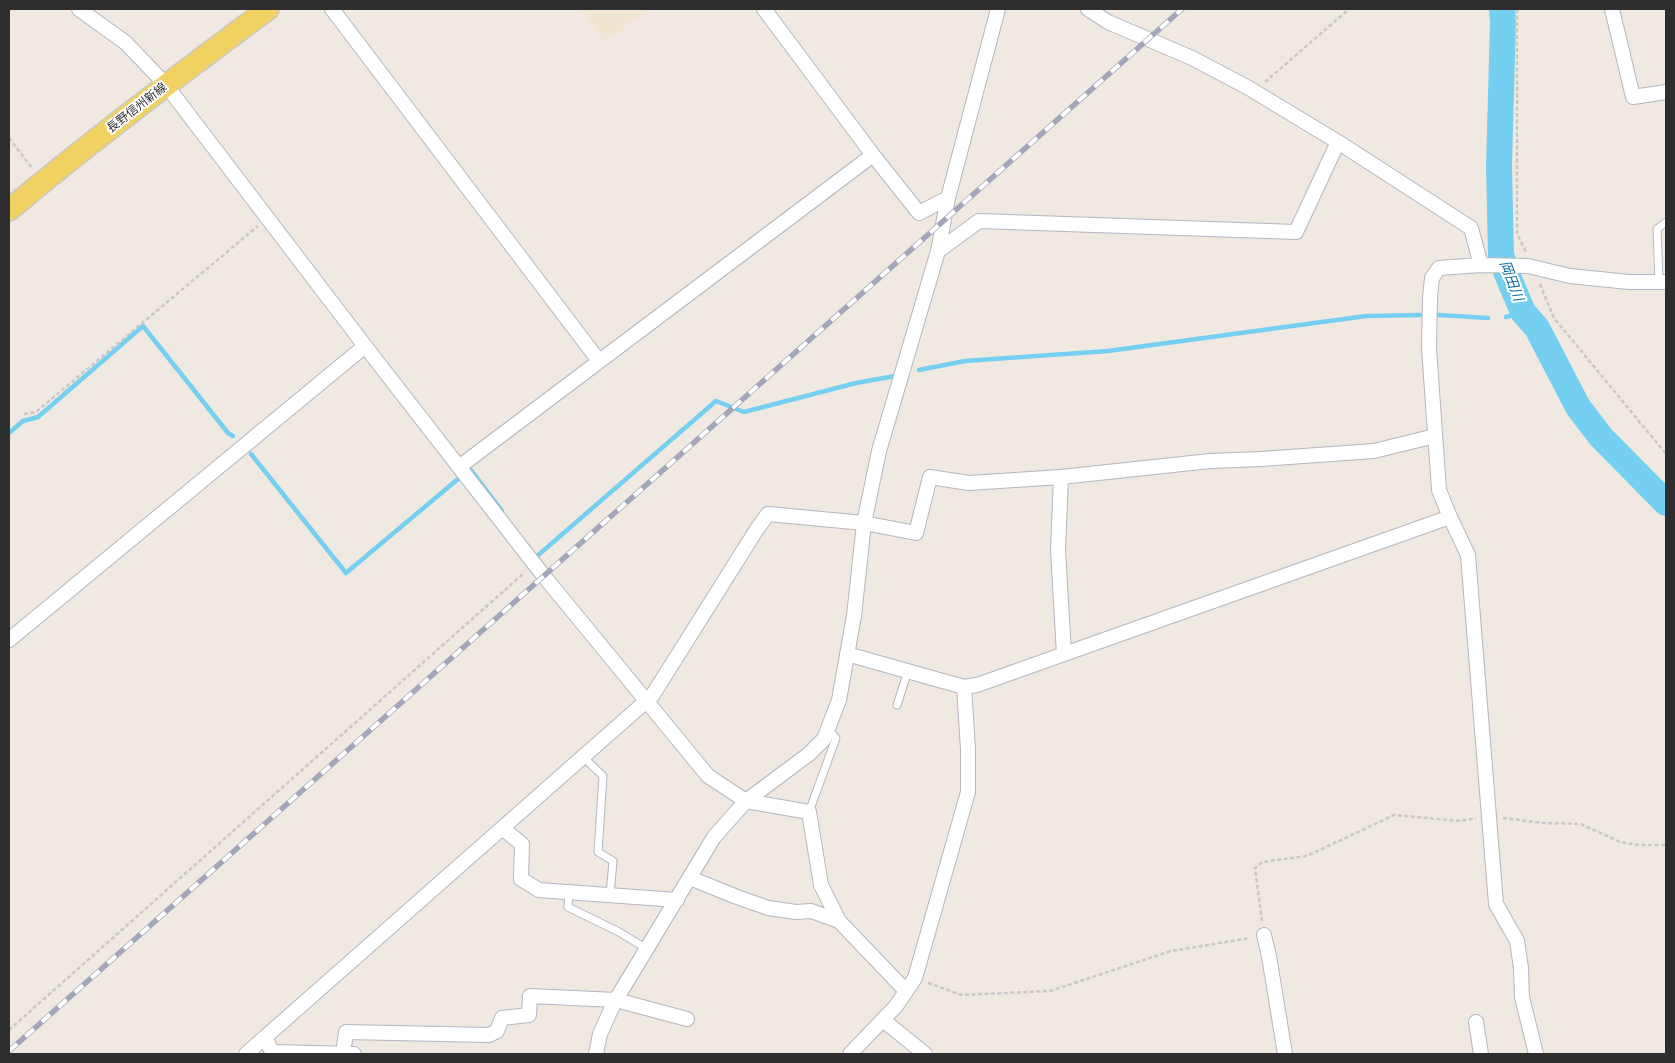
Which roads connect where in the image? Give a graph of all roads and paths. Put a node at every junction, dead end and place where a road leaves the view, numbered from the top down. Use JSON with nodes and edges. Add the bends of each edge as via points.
{"nodes":[{"id":1,"x":79,"y":9,"type":"edge"},
{"id":2,"x":268,"y":9,"type":"edge"},
{"id":3,"x":332,"y":9,"type":"edge"},
{"id":4,"x":764,"y":9,"type":"edge"},
{"id":5,"x":998,"y":9,"type":"edge"},
{"id":6,"x":1088,"y":9,"type":"edge"},
{"id":7,"x":1348,"y":9,"type":"edge"},
{"id":8,"x":1517,"y":9,"type":"edge"},
{"id":9,"x":1612,"y":9,"type":"edge"},
{"id":10,"x":166,"y":85,"type":"junction"},
{"id":11,"x":1254,"y":91,"type":"junction"},
{"id":12,"x":1666,"y":92,"type":"edge"},
{"id":13,"x":9,"y":138,"type":"edge"},
{"id":14,"x":1338,"y":142,"type":"junction"},
{"id":15,"x":873,"y":155,"type":"junction"},
{"id":16,"x":42,"y":182,"type":"junction"},
{"id":17,"x":948,"y":198,"type":"junction"},
{"id":18,"x":9,"y":210,"type":"edge"},
{"id":19,"x":266,"y":219,"type":"junction"},
{"id":20,"x":1666,"y":222,"type":"edge"},
{"id":21,"x":938,"y":251,"type":"junction"},
{"id":22,"x":1481,"y":265,"type":"junction"},
{"id":23,"x":1531,"y":267,"type":"junction"},
{"id":24,"x":1663,"y":282,"type":"edge"},
{"id":25,"x":365,"y":346,"type":"junction"},
{"id":26,"x":599,"y":362,"type":"junction"},
{"id":27,"x":24,"y":414,"type":"dead end"},
{"id":28,"x":1435,"y":436,"type":"junction"},
{"id":29,"x":1666,"y":454,"type":"edge"},
{"id":30,"x":459,"y":467,"type":"junction"},
{"id":31,"x":1060,"y":477,"type":"junction"},
{"id":32,"x":1450,"y":517,"type":"junction"},
{"id":33,"x":864,"y":523,"type":"junction"},
{"id":34,"x":534,"y":563,"type":"junction"},
{"id":35,"x":9,"y":640,"type":"edge"},
{"id":36,"x":847,"y":654,"type":"junction"},
{"id":37,"x":1064,"y":654,"type":"junction"},
{"id":38,"x":908,"y":671,"type":"junction"},
{"id":39,"x":964,"y":687,"type":"junction"},
{"id":40,"x":646,"y":702,"type":"junction"},
{"id":41,"x":898,"y":705,"type":"dead end"},
{"id":42,"x":828,"y":729,"type":"junction"},
{"id":43,"x":583,"y":757,"type":"junction"},
{"id":44,"x":746,"y":801,"type":"junction"},
{"id":45,"x":809,"y":812,"type":"junction"},
{"id":46,"x":1489,"y":816,"type":"junction"},
{"id":47,"x":502,"y":828,"type":"junction"},
{"id":48,"x":1666,"y":845,"type":"edge"},
{"id":49,"x":690,"y":878,"type":"junction"},
{"id":50,"x":570,"y":892,"type":"junction"},
{"id":51,"x":610,"y":895,"type":"junction"},
{"id":52,"x":677,"y":900,"type":"junction"},
{"id":53,"x":839,"y":921,"type":"junction"},
{"id":54,"x":1264,"y":935,"type":"junction"},
{"id":55,"x":647,"y":949,"type":"junction"},
{"id":56,"x":915,"y":978,"type":"junction"},
{"id":57,"x":906,"y":991,"type":"junction"},
{"id":58,"x":616,"y":1000,"type":"junction"},
{"id":59,"x":686,"y":1019,"type":"dead end"},
{"id":60,"x":883,"y":1020,"type":"junction"},
{"id":61,"x":1476,"y":1022,"type":"dead end"},
{"id":62,"x":9,"y":1030,"type":"edge"},
{"id":63,"x":265,"y":1037,"type":"junction"},
{"id":64,"x":246,"y":1054,"type":"edge"},
{"id":65,"x":349,"y":1054,"type":"edge"},
{"id":66,"x":596,"y":1054,"type":"edge"},
{"id":67,"x":850,"y":1054,"type":"edge"},
{"id":68,"x":925,"y":1054,"type":"edge"},
{"id":69,"x":1285,"y":1054,"type":"edge"},
{"id":70,"x":1481,"y":1054,"type":"edge"},
{"id":71,"x":1536,"y":1054,"type":"edge"}],
"edges":[{"from":1,"to":10,"type":"street","via":[[126,43]]},
{"from":2,"to":10,"type":"main road","name":"長野信州新線"},
{"from":3,"to":26,"type":"street"},
{"from":4,"to":15,"type":"street"},
{"from":5,"to":17,"type":"street"},
{"from":6,"to":11,"type":"street","via":[[1108,22],[1192,58]]},
{"from":7,"to":11,"type":"path"},
{"from":8,"to":23,"type":"path","via":[[1517,234]]},
{"from":9,"to":12,"type":"street","via":[[1633,97]]},
{"from":10,"to":16,"type":"main road","name":"長野信州新線"},
{"from":10,"to":19,"type":"street"},
{"from":11,"to":14,"type":"street"},
{"from":13,"to":16,"type":"path"},
{"from":14,"to":21,"type":"street","via":[[1296,232],[979,221]]},
{"from":14,"to":22,"type":"street","via":[[1470,228]]},
{"from":15,"to":17,"type":"street","via":[[919,213]]},
{"from":15,"to":26,"type":"street"},
{"from":16,"to":18,"type":"main road","name":"長野信州新線"},
{"from":17,"to":21,"type":"street"},
{"from":19,"to":25,"type":"street"},
{"from":19,"to":27,"type":"path","via":[[36,412]]},
{"from":20,"to":24,"type":"lane","via":[[1657,229]]},
{"from":21,"to":33,"type":"street","via":[[879,450]]},
{"from":22,"to":23,"type":"street"},
{"from":22,"to":28,"type":"street","via":[[1439,268],[1432,278],[1429,348]]},
{"from":23,"to":24,"type":"street","via":[[1570,276]]},
{"from":23,"to":29,"type":"path","via":[[1554,318]]},
{"from":25,"to":30,"type":"street"},
{"from":25,"to":35,"type":"street"},
{"from":26,"to":30,"type":"street"},
{"from":28,"to":31,"type":"street","via":[[1374,450],[1210,461]]},
{"from":28,"to":32,"type":"street","via":[[1439,490]]},
{"from":30,"to":34,"type":"street"},
{"from":31,"to":33,"type":"street","via":[[969,483],[930,477],[916,533]]},
{"from":31,"to":37,"type":"street","via":[[1058,550]]},
{"from":32,"to":37,"type":"street"},
{"from":32,"to":46,"type":"street","via":[[1468,555]]},
{"from":33,"to":36,"type":"street"},
{"from":33,"to":40,"type":"street","via":[[768,514]]},
{"from":34,"to":40,"type":"street"},
{"from":34,"to":62,"type":"path"},
{"from":36,"to":38,"type":"street"},
{"from":36,"to":42,"type":"street","via":[[839,700]]},
{"from":37,"to":39,"type":"street"},
{"from":38,"to":39,"type":"street"},
{"from":38,"to":41,"type":"lane"},
{"from":39,"to":56,"type":"street","via":[[968,792]]},
{"from":40,"to":43,"type":"street"},
{"from":40,"to":44,"type":"street","via":[[708,776]]},
{"from":42,"to":44,"type":"street","via":[[824,740],[809,754]]},
{"from":42,"to":45,"type":"lane","via":[[836,738]]},
{"from":43,"to":47,"type":"street"},
{"from":43,"to":51,"type":"lane","via":[[602,776],[598,852],[613,861]]},
{"from":44,"to":45,"type":"street"},
{"from":44,"to":49,"type":"street","via":[[714,837]]},
{"from":45,"to":53,"type":"street","via":[[821,884]]},
{"from":46,"to":48,"type":"path","via":[[1581,824],[1620,842]]},
{"from":46,"to":54,"type":"path","via":[[1460,821],[1394,815],[1307,856],[1262,862],[1255,868]]},
{"from":46,"to":71,"type":"street","via":[[1496,904],[1518,940],[1522,997]]},
{"from":47,"to":50,"type":"street","via":[[522,844],[521,879],[539,890]]},
{"from":47,"to":63,"type":"street"},
{"from":49,"to":52,"type":"street"},
{"from":49,"to":53,"type":"street","via":[[768,908],[811,911]]},
{"from":50,"to":51,"type":"street"},
{"from":50,"to":55,"type":"lane","via":[[568,908]]},
{"from":51,"to":52,"type":"street"},
{"from":52,"to":55,"type":"street"},
{"from":53,"to":57,"type":"street"},
{"from":54,"to":56,"type":"path","via":[[1171,951],[1050,991],[962,995]]},
{"from":54,"to":69,"type":"street"},
{"from":55,"to":58,"type":"street"},
{"from":56,"to":57,"type":"street"},
{"from":57,"to":60,"type":"street"},
{"from":58,"to":59,"type":"street"},
{"from":58,"to":65,"type":"street","via":[[530,996],[529,1015],[502,1018],[497,1031],[489,1035],[346,1032]]},
{"from":58,"to":66,"type":"street","via":[[600,1034]]},
{"from":60,"to":67,"type":"street"},
{"from":60,"to":68,"type":"street"},
{"from":61,"to":70,"type":"street"},
{"from":63,"to":64,"type":"street"},
{"from":63,"to":65,"type":"street","via":[[272,1052]]}]}
